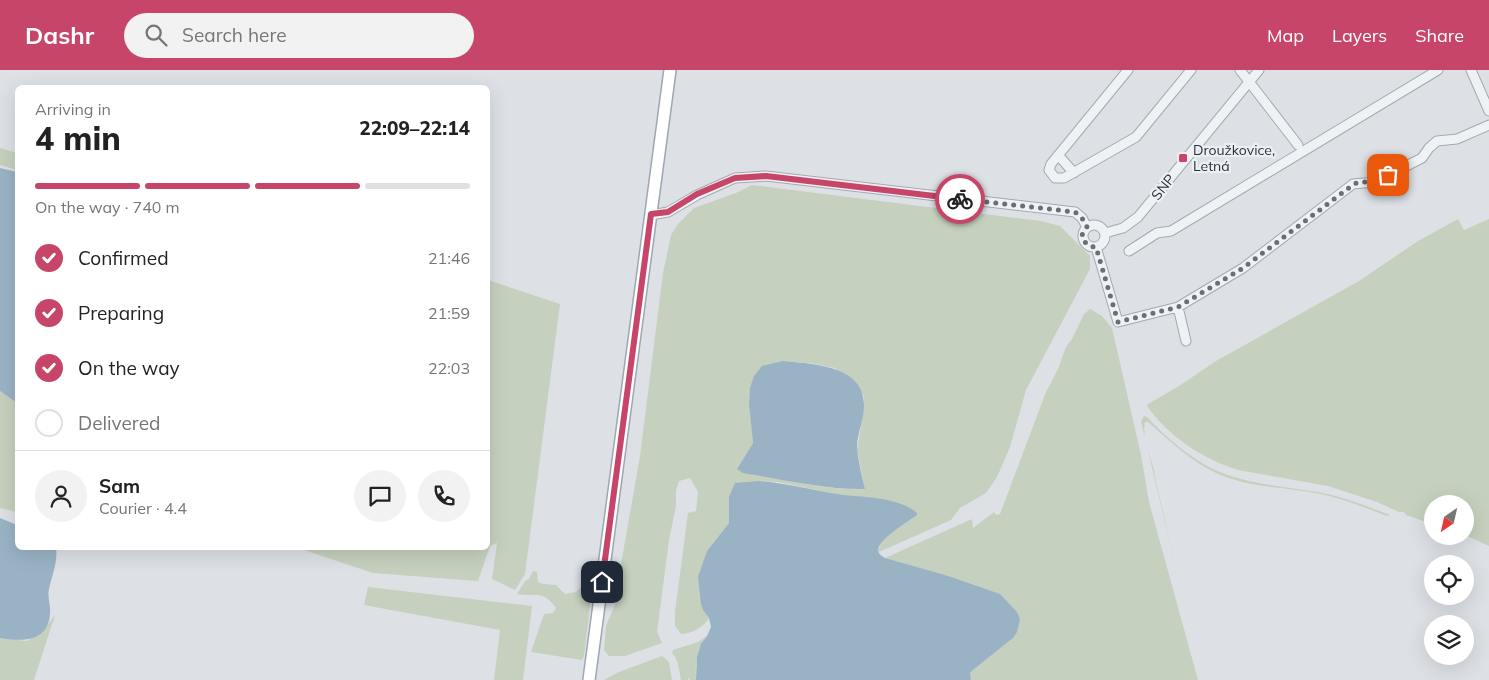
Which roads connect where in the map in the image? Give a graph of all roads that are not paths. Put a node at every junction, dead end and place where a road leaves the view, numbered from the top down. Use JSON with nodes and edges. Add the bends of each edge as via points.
{"nodes":[{"id":1,"x":670,"y":70,"type":"edge"},
{"id":2,"x":1128,"y":70,"type":"edge"},
{"id":3,"x":1191,"y":70,"type":"edge"},
{"id":4,"x":1240,"y":70,"type":"edge"},
{"id":5,"x":1259,"y":70,"type":"edge"},
{"id":6,"x":1438,"y":70,"type":"edge"},
{"id":7,"x":1471,"y":70,"type":"edge"},
{"id":8,"x":1249,"y":81,"type":"junction"},
{"id":9,"x":1489,"y":111,"type":"edge"},
{"id":10,"x":1489,"y":126,"type":"edge"},
{"id":11,"x":1298,"y":144,"type":"dead end"},
{"id":12,"x":1058,"y":155,"type":"junction"},
{"id":13,"x":1074,"y":173,"type":"junction"},
{"id":14,"x":651,"y":214,"type":"junction"},
{"id":15,"x":1087,"y":227,"type":"junction"},
{"id":16,"x":1105,"y":233,"type":"junction"},
{"id":17,"x":1096,"y":247,"type":"junction"},
{"id":18,"x":1129,"y":251,"type":"dead end"},
{"id":19,"x":1178,"y":307,"type":"junction"},
{"id":20,"x":1186,"y":341,"type":"dead end"},
{"id":21,"x":589,"y":679,"type":"edge"}],
"edges":[{"from":1,"to":14,"type":"main road"},
{"from":2,"to":12,"type":"street"},
{"from":3,"to":13,"type":"street","via":[[1136,137]]},
{"from":4,"to":8,"type":"street"},
{"from":5,"to":8,"type":"street","name":"SNP"},
{"from":6,"to":18,"type":"street","via":[[1171,231],[1157,233]]},
{"from":7,"to":9,"type":"street"},
{"from":8,"to":11,"type":"street"},
{"from":8,"to":16,"type":"street","name":"SNP","via":[[1138,217],[1123,228]]},
{"from":10,"to":19,"type":"street","via":[[1457,139],[1437,141],[1422,158],[1375,182],[1354,184],[1243,268]]},
{"from":12,"to":13,"type":"street"},
{"from":12,"to":13,"type":"street","via":[[1050,167],[1052,176],[1061,180]]},
{"from":14,"to":15,"type":"street","via":[[668,212],[697,194],[735,178],[766,176],[1075,212]]},
{"from":14,"to":21,"type":"main road"},
{"from":15,"to":16,"type":"street","via":[[1099,226]]},
{"from":15,"to":17,"type":"street","via":[[1082,235],[1084,241]]},
{"from":16,"to":17,"type":"street","via":[[1104,242]]},
{"from":17,"to":19,"type":"street","via":[[1118,322]]},
{"from":19,"to":20,"type":"street"}]}
